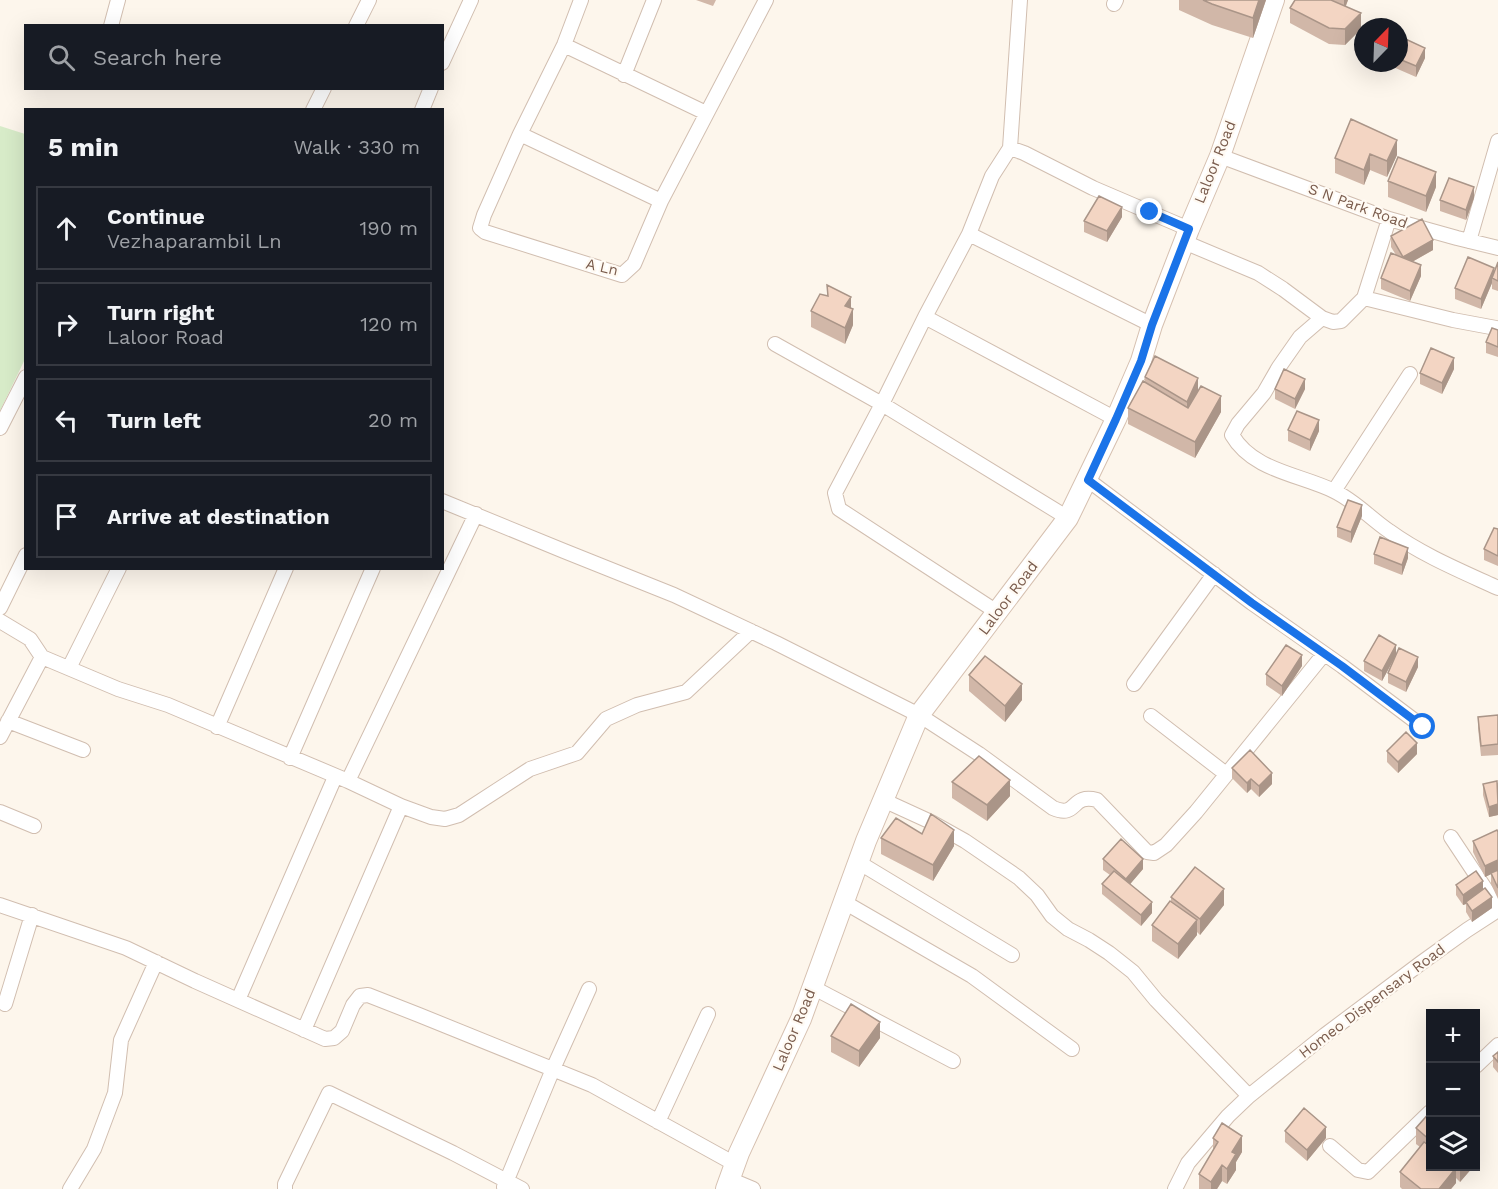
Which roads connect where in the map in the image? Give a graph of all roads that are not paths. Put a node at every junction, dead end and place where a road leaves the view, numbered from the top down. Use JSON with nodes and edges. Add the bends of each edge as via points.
{"nodes":[{"id":1,"x":118,"y":0,"type":"edge"},
{"id":2,"x":369,"y":0,"type":"edge"},
{"id":3,"x":471,"y":0,"type":"edge"},
{"id":4,"x":581,"y":0,"type":"edge"},
{"id":5,"x":654,"y":0,"type":"edge"},
{"id":6,"x":766,"y":0,"type":"edge"},
{"id":7,"x":1020,"y":0,"type":"edge"},
{"id":8,"x":1274,"y":0,"type":"edge"},
{"id":9,"x":112,"y":24,"type":"edge"},
{"id":10,"x":357,"y":24,"type":"edge"},
{"id":11,"x":564,"y":45,"type":"junction"},
{"id":12,"x":444,"y":59,"type":"edge"},
{"id":13,"x":624,"y":75,"type":"junction"},
{"id":14,"x":323,"y":90,"type":"edge"},
{"id":15,"x":430,"y":90,"type":"edge"},
{"id":16,"x":314,"y":108,"type":"edge"},
{"id":17,"x":423,"y":108,"type":"edge"},
{"id":18,"x":706,"y":113,"type":"junction"},
{"id":19,"x":519,"y":134,"type":"junction"},
{"id":20,"x":1498,"y":141,"type":"edge"},
{"id":21,"x":1010,"y":148,"type":"junction"},
{"id":22,"x":1220,"y":156,"type":"junction"},
{"id":23,"x":661,"y":201,"type":"junction"},
{"id":24,"x":1389,"y":219,"type":"junction"},
{"id":25,"x":969,"y":234,"type":"junction"},
{"id":26,"x":1186,"y":235,"type":"junction"},
{"id":27,"x":1469,"y":241,"type":"junction"},
{"id":28,"x":1498,"y":248,"type":"edge"},
{"id":29,"x":1364,"y":298,"type":"junction"},
{"id":30,"x":925,"y":318,"type":"junction"},
{"id":31,"x":1322,"y":318,"type":"junction"},
{"id":32,"x":1152,"y":325,"type":"junction"},
{"id":33,"x":1496,"y":328,"type":"edge"},
{"id":34,"x":775,"y":344,"type":"dead end"},
{"id":35,"x":1410,"y":374,"type":"dead end"},
{"id":36,"x":24,"y":381,"type":"edge"},
{"id":37,"x":882,"y":404,"type":"junction"},
{"id":38,"x":1116,"y":419,"type":"junction"},
{"id":39,"x":0,"y":428,"type":"edge"},
{"id":40,"x":1088,"y":480,"type":"junction"},
{"id":41,"x":1334,"y":491,"type":"junction"},
{"id":42,"x":444,"y":502,"type":"edge"},
{"id":43,"x":476,"y":514,"type":"junction"},
{"id":44,"x":1068,"y":518,"type":"junction"},
{"id":45,"x":24,"y":559,"type":"edge"},
{"id":46,"x":118,"y":570,"type":"edge"},
{"id":47,"x":285,"y":570,"type":"edge"},
{"id":48,"x":372,"y":570,"type":"edge"},
{"id":49,"x":1214,"y":574,"type":"junction"},
{"id":50,"x":1498,"y":588,"type":"edge"},
{"id":51,"x":0,"y":608,"type":"edge"},
{"id":52,"x":997,"y":612,"type":"junction"},
{"id":53,"x":0,"y":621,"type":"edge"},
{"id":54,"x":751,"y":631,"type":"junction"},
{"id":55,"x":1324,"y":654,"type":"junction"},
{"id":56,"x":42,"y":657,"type":"junction"},
{"id":57,"x":69,"y":668,"type":"junction"},
{"id":58,"x":1134,"y":684,"type":"dead end"},
{"id":59,"x":919,"y":715,"type":"junction"},
{"id":60,"x":1151,"y":716,"type":"dead end"},
{"id":61,"x":9,"y":721,"type":"junction"},
{"id":62,"x":217,"y":727,"type":"junction"},
{"id":63,"x":1423,"y":727,"type":"dead end"},
{"id":64,"x":0,"y":737,"type":"edge"},
{"id":65,"x":83,"y":750,"type":"dead end"},
{"id":66,"x":290,"y":758,"type":"junction"},
{"id":67,"x":1226,"y":774,"type":"junction"},
{"id":68,"x":342,"y":779,"type":"junction"},
{"id":69,"x":883,"y":800,"type":"junction"},
{"id":70,"x":401,"y":806,"type":"junction"},
{"id":71,"x":0,"y":812,"type":"edge"},
{"id":72,"x":34,"y":826,"type":"dead end"},
{"id":73,"x":1451,"y":837,"type":"dead end"},
{"id":74,"x":858,"y":862,"type":"junction"},
{"id":75,"x":844,"y":902,"type":"junction"},
{"id":76,"x":0,"y":905,"type":"edge"},
{"id":77,"x":1498,"y":909,"type":"edge"},
{"id":78,"x":32,"y":915,"type":"junction"},
{"id":79,"x":1012,"y":956,"type":"dead end"},
{"id":80,"x":156,"y":962,"type":"junction"},
{"id":81,"x":812,"y":987,"type":"junction"},
{"id":82,"x":589,"y":989,"type":"dead end"},
{"id":83,"x":238,"y":1000,"type":"junction"},
{"id":84,"x":5,"y":1004,"type":"dead end"},
{"id":85,"x":708,"y":1014,"type":"dead end"},
{"id":86,"x":304,"y":1030,"type":"junction"},
{"id":87,"x":1498,"y":1045,"type":"edge"},
{"id":88,"x":1072,"y":1049,"type":"dead end"},
{"id":89,"x":953,"y":1061,"type":"dead end"},
{"id":90,"x":1479,"y":1063,"type":"edge"},
{"id":91,"x":553,"y":1069,"type":"junction"},
{"id":92,"x":1249,"y":1096,"type":"junction"},
{"id":93,"x":1426,"y":1117,"type":"edge"},
{"id":94,"x":658,"y":1122,"type":"junction"},
{"id":95,"x":1330,"y":1146,"type":"dead end"},
{"id":96,"x":730,"y":1178,"type":"edge"},
{"id":97,"x":505,"y":1185,"type":"edge"},
{"id":98,"x":70,"y":1189,"type":"edge"},
{"id":99,"x":285,"y":1189,"type":"edge"},
{"id":100,"x":522,"y":1189,"type":"edge"},
{"id":101,"x":753,"y":1189,"type":"edge"},
{"id":102,"x":1175,"y":1189,"type":"edge"}],
"edges":[{"from":1,"to":9,"type":"street"},
{"from":2,"to":10,"type":"street"},
{"from":3,"to":12,"type":"street"},
{"from":4,"to":11,"type":"street","name":"A Ln"},
{"from":5,"to":13,"type":"street"},
{"from":6,"to":18,"type":"street","name":"A Ln"},
{"from":7,"to":21,"type":"street"},
{"from":8,"to":22,"type":"street","name":"Laloor Road"},
{"from":11,"to":13,"type":"street"},
{"from":11,"to":19,"type":"street","name":"A Ln"},
{"from":13,"to":18,"type":"street"},
{"from":14,"to":16,"type":"street"},
{"from":15,"to":17,"type":"street"},
{"from":18,"to":23,"type":"street","name":"A Ln"},
{"from":19,"to":23,"type":"street"},
{"from":19,"to":23,"type":"street","name":"A Ln","via":[[484,215],[480,228],[484,232],[622,275],[634,264]]},
{"from":20,"to":27,"type":"street"},
{"from":21,"to":25,"type":"street","via":[[992,176]]},
{"from":21,"to":26,"type":"street"},
{"from":22,"to":24,"type":"street","name":"S N Park Road"},
{"from":22,"to":26,"type":"street","name":"Laloor Road"},
{"from":24,"to":27,"type":"street","name":"S N Park Road"},
{"from":24,"to":29,"type":"street"},
{"from":25,"to":30,"type":"street"},
{"from":25,"to":32,"type":"street"},
{"from":26,"to":31,"type":"street","via":[[1258,273]]},
{"from":26,"to":32,"type":"street","name":"Laloor Road"},
{"from":27,"to":28,"type":"street","name":"S N Park Road"},
{"from":29,"to":31,"type":"street","via":[[1341,321]]},
{"from":29,"to":33,"type":"street"},
{"from":30,"to":37,"type":"street"},
{"from":30,"to":38,"type":"street"},
{"from":31,"to":41,"type":"street","via":[[1300,337],[1232,435],[1246,452],[1272,469]]},
{"from":32,"to":38,"type":"street","name":"Laloor Road"},
{"from":34,"to":37,"type":"street"},
{"from":35,"to":41,"type":"street"},
{"from":36,"to":39,"type":"street"},
{"from":37,"to":44,"type":"street"},
{"from":37,"to":52,"type":"street","via":[[835,493],[839,509]]},
{"from":38,"to":40,"type":"street","name":"Laloor Road"},
{"from":40,"to":44,"type":"street","name":"Laloor Road"},
{"from":40,"to":49,"type":"street"},
{"from":41,"to":50,"type":"street","via":[[1428,556]]},
{"from":42,"to":43,"type":"street"},
{"from":43,"to":54,"type":"street"},
{"from":43,"to":68,"type":"street"},
{"from":44,"to":52,"type":"street","name":"Laloor Road"},
{"from":45,"to":51,"type":"street"},
{"from":46,"to":57,"type":"street"},
{"from":47,"to":62,"type":"street"},
{"from":48,"to":66,"type":"street"},
{"from":49,"to":55,"type":"street"},
{"from":49,"to":58,"type":"street"},
{"from":52,"to":59,"type":"street","name":"Laloor Road"},
{"from":53,"to":56,"type":"street","via":[[30,639]]},
{"from":54,"to":59,"type":"street"},
{"from":54,"to":70,"type":"street","via":[[686,692],[637,705],[606,719],[577,753],[530,769],[459,815],[445,819]]},
{"from":55,"to":63,"type":"street"},
{"from":55,"to":67,"type":"street"},
{"from":56,"to":57,"type":"street"},
{"from":56,"to":61,"type":"street"},
{"from":57,"to":62,"type":"street"},
{"from":59,"to":67,"type":"street","via":[[1061,812],[1081,799],[1097,800],[1147,852],[1154,853],[1166,845]]},
{"from":59,"to":69,"type":"street","name":"Laloor Road"},
{"from":60,"to":67,"type":"street"},
{"from":61,"to":64,"type":"street"},
{"from":61,"to":65,"type":"street"},
{"from":62,"to":66,"type":"street"},
{"from":66,"to":68,"type":"street"},
{"from":68,"to":70,"type":"street"},
{"from":68,"to":83,"type":"street"},
{"from":69,"to":74,"type":"street","name":"Laloor Road"},
{"from":69,"to":92,"type":"street","via":[[965,841],[1018,878],[1052,916],[1133,972],[1155,1000]]},
{"from":70,"to":86,"type":"street"},
{"from":71,"to":72,"type":"street"},
{"from":73,"to":77,"type":"street"},
{"from":74,"to":75,"type":"street","name":"Laloor Road"},
{"from":74,"to":79,"type":"street"},
{"from":75,"to":81,"type":"street","name":"Laloor Road"},
{"from":75,"to":88,"type":"street","via":[[972,976]]},
{"from":76,"to":78,"type":"street"},
{"from":77,"to":92,"type":"street","name":"Homeo Dispensary Road","via":[[1325,1035]]},
{"from":78,"to":80,"type":"street"},
{"from":78,"to":84,"type":"street"},
{"from":80,"to":83,"type":"street"},
{"from":80,"to":98,"type":"street","via":[[121,1040],[115,1094],[94,1149]]},
{"from":81,"to":89,"type":"street"},
{"from":81,"to":96,"type":"street","name":"Laloor Road"},
{"from":82,"to":91,"type":"street"},
{"from":83,"to":86,"type":"street"},
{"from":85,"to":94,"type":"street"},
{"from":86,"to":91,"type":"street","via":[[325,1039],[334,1038],[342,1031],[360,996],[368,995]]},
{"from":87,"to":90,"type":"street"},
{"from":91,"to":94,"type":"street"},
{"from":91,"to":97,"type":"street"},
{"from":92,"to":102,"type":"street","name":"Homeo Dispensary Road","via":[[1188,1163]]},
{"from":93,"to":95,"type":"street","via":[[1368,1172],[1358,1170]]},
{"from":94,"to":96,"type":"street"},
{"from":96,"to":101,"type":"street"},
{"from":97,"to":99,"type":"street","via":[[329,1093]]},
{"from":97,"to":100,"type":"street"}]}
